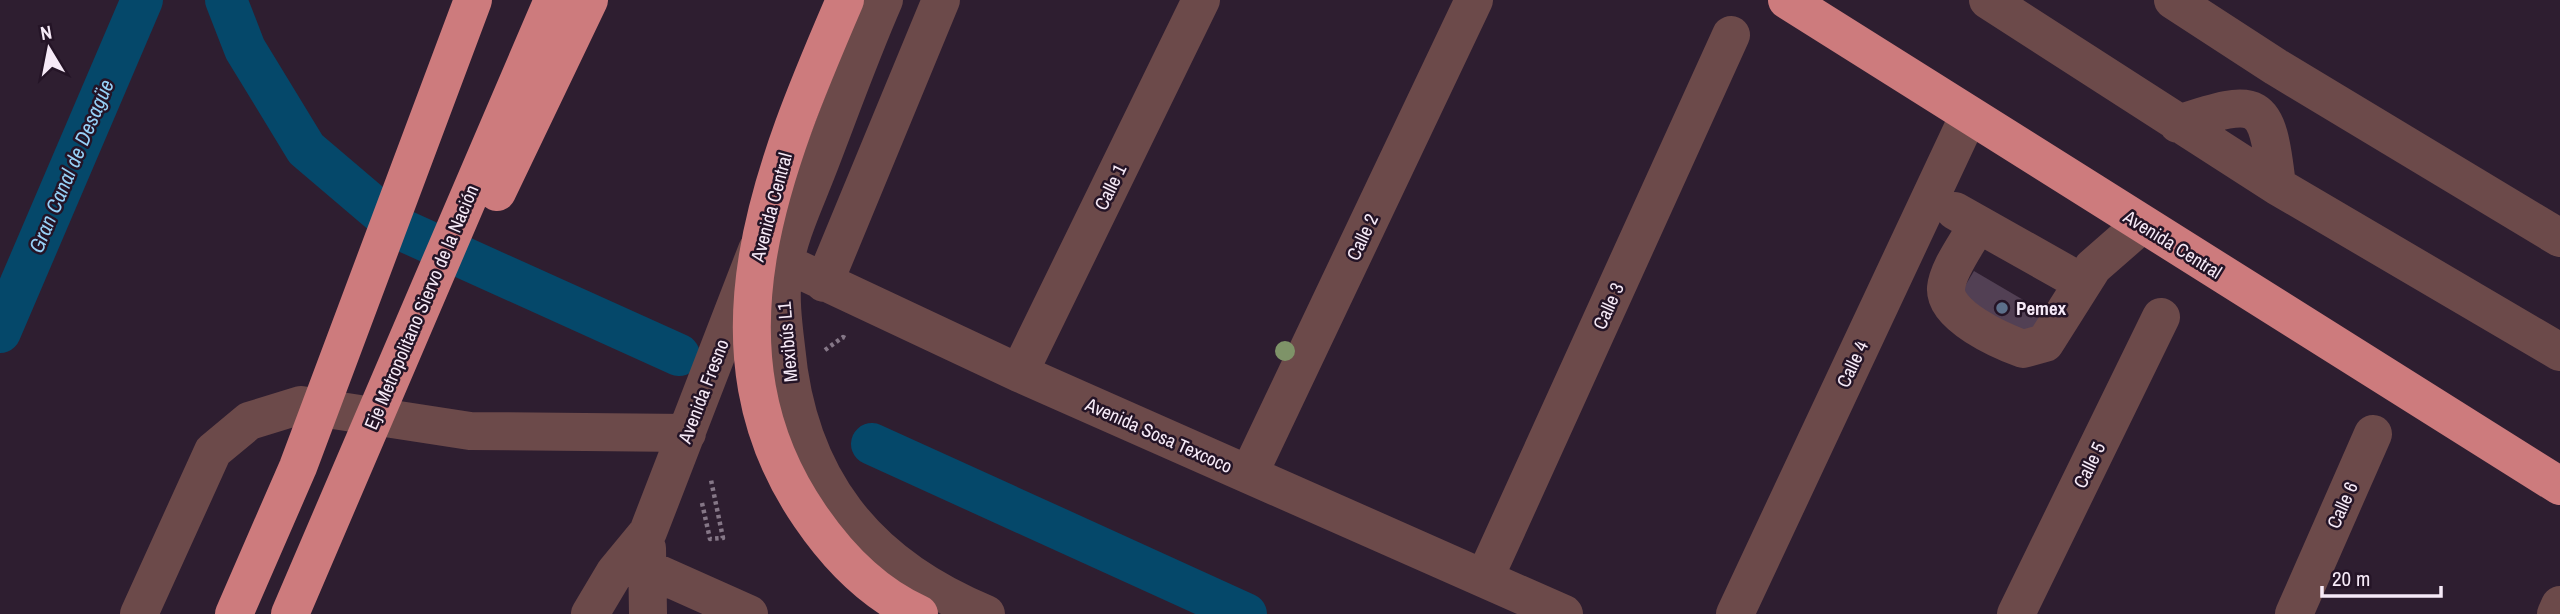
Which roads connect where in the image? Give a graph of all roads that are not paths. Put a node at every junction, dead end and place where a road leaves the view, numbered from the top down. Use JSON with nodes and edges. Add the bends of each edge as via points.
{"nodes":[{"id":1,"x":473,"y":0,"type":"edge"},
{"id":2,"x":553,"y":0,"type":"edge"},
{"id":3,"x":589,"y":0,"type":"edge"},
{"id":4,"x":845,"y":0,"type":"edge"},
{"id":5,"x":884,"y":0,"type":"edge"},
{"id":6,"x":941,"y":0,"type":"edge"},
{"id":7,"x":1201,"y":0,"type":"edge"},
{"id":8,"x":1474,"y":0,"type":"edge"},
{"id":9,"x":1787,"y":0,"type":"edge"},
{"id":10,"x":1988,"y":0,"type":"edge"},
{"id":11,"x":2173,"y":0,"type":"edge"},
{"id":12,"x":1731,"y":35,"type":"dead end"},
{"id":13,"x":2276,"y":66,"type":"junction"},
{"id":14,"x":2256,"y":110,"type":"junction"},
{"id":15,"x":1969,"y":115,"type":"junction"},
{"id":16,"x":2178,"y":124,"type":"junction"},
{"id":17,"x":2277,"y":186,"type":"junction"},
{"id":18,"x":1931,"y":195,"type":"junction"},
{"id":19,"x":1977,"y":225,"type":"junction"},
{"id":20,"x":2141,"y":225,"type":"junction"},
{"id":21,"x":2560,"y":238,"type":"edge"},
{"id":22,"x":771,"y":257,"type":"junction"},
{"id":23,"x":2081,"y":282,"type":"junction"},
{"id":24,"x":824,"y":283,"type":"junction"},
{"id":25,"x":2161,"y":317,"type":"dead end"},
{"id":26,"x":2560,"y":352,"type":"edge"},
{"id":27,"x":1019,"y":373,"type":"junction"},
{"id":28,"x":390,"y":379,"type":"junction"},
{"id":29,"x":687,"y":433,"type":"junction"},
{"id":30,"x":2373,"y":434,"type":"dead end"},
{"id":31,"x":1249,"y":474,"type":"junction"},
{"id":32,"x":2560,"y":486,"type":"edge"},
{"id":33,"x":641,"y":553,"type":"junction"},
{"id":34,"x":1485,"y":578,"type":"junction"},
{"id":35,"x":2560,"y":605,"type":"edge"},
{"id":36,"x":139,"y":614,"type":"edge"},
{"id":37,"x":234,"y":614,"type":"edge"},
{"id":38,"x":290,"y":614,"type":"edge"},
{"id":39,"x":590,"y":614,"type":"edge"},
{"id":40,"x":648,"y":614,"type":"edge"},
{"id":41,"x":749,"y":614,"type":"edge"},
{"id":42,"x":919,"y":614,"type":"edge"},
{"id":43,"x":986,"y":614,"type":"edge"},
{"id":44,"x":1564,"y":614,"type":"edge"},
{"id":45,"x":1735,"y":614,"type":"edge"},
{"id":46,"x":2016,"y":614,"type":"edge"},
{"id":47,"x":2294,"y":614,"type":"edge"},
{"id":48,"x":2556,"y":614,"type":"edge"}],
"edges":[{"from":1,"to":37,"type":"highway","via":[[298,467]]},
{"from":2,"to":28,"type":"highway","name":"Eje Metropolitano Siervo de la Nación"},
{"from":3,"to":28,"type":"highway","via":[[484,221]]},
{"from":4,"to":22,"type":"highway","name":"Avenida Central","via":[[792,132]]},
{"from":5,"to":22,"type":"street","name":"Mexibús L1","via":[[796,221]]},
{"from":6,"to":24,"type":"street"},
{"from":7,"to":27,"type":"street","name":"Calle 1"},
{"from":8,"to":31,"type":"street","name":"Calle 2"},
{"from":9,"to":15,"type":"highway","name":"Avenida Central"},
{"from":10,"to":16,"type":"street"},
{"from":11,"to":13,"type":"street"},
{"from":12,"to":34,"type":"street","name":"Calle 3"},
{"from":13,"to":14,"type":"street"},
{"from":13,"to":21,"type":"street"},
{"from":14,"to":16,"type":"street","via":[[2228,108]]},
{"from":14,"to":17,"type":"street","via":[[2272,141]]},
{"from":15,"to":18,"type":"street","name":"Calle 4"},
{"from":15,"to":20,"type":"highway","name":"Avenida Central"},
{"from":16,"to":17,"type":"street"},
{"from":17,"to":26,"type":"street"},
{"from":18,"to":19,"type":"street"},
{"from":18,"to":45,"type":"street","name":"Calle 4"},
{"from":19,"to":23,"type":"street"},
{"from":19,"to":23,"type":"street","via":[[1950,277],[1947,299],[1961,317],[2012,345],[2035,348],[2045,343]]},
{"from":20,"to":23,"type":"street","via":[[2111,248]]},
{"from":20,"to":32,"type":"highway","name":"Avenida Central"},
{"from":22,"to":24,"type":"street","name":"Avenida Sosa Texcoco"},
{"from":22,"to":29,"type":"street","name":"Avenida Fresno"},
{"from":22,"to":42,"type":"highway","name":"Avenida Central","via":[[752,286],[754,367],[778,463],[836,554],[861,577]]},
{"from":22,"to":43,"type":"street","name":"Mexibús L1","via":[[782,301],[788,375],[809,451],[827,486],[852,524],[882,554],[931,588]]},
{"from":24,"to":27,"type":"street","name":"Avenida Sosa Texcoco"},
{"from":25,"to":46,"type":"street","name":"Calle 5"},
{"from":27,"to":31,"type":"street","name":"Avenida Sosa Texcoco"},
{"from":28,"to":38,"type":"highway","name":"Eje Metropolitano Siervo de la Nación"},
{"from":29,"to":33,"type":"street","name":"Avenida Fresno"},
{"from":29,"to":36,"type":"street","via":[[470,431],[301,405],[249,421],[212,451]]},
{"from":30,"to":47,"type":"street","name":"Calle 6"},
{"from":31,"to":34,"type":"street","name":"Avenida Sosa Texcoco"},
{"from":33,"to":39,"type":"street","name":"Avenida Fresno","via":[[615,572]]},
{"from":33,"to":40,"type":"street","name":"Avenida Fresno"},
{"from":33,"to":41,"type":"street"},
{"from":34,"to":44,"type":"street","name":"Avenida Sosa Texcoco"},
{"from":35,"to":48,"type":"street"}]}
